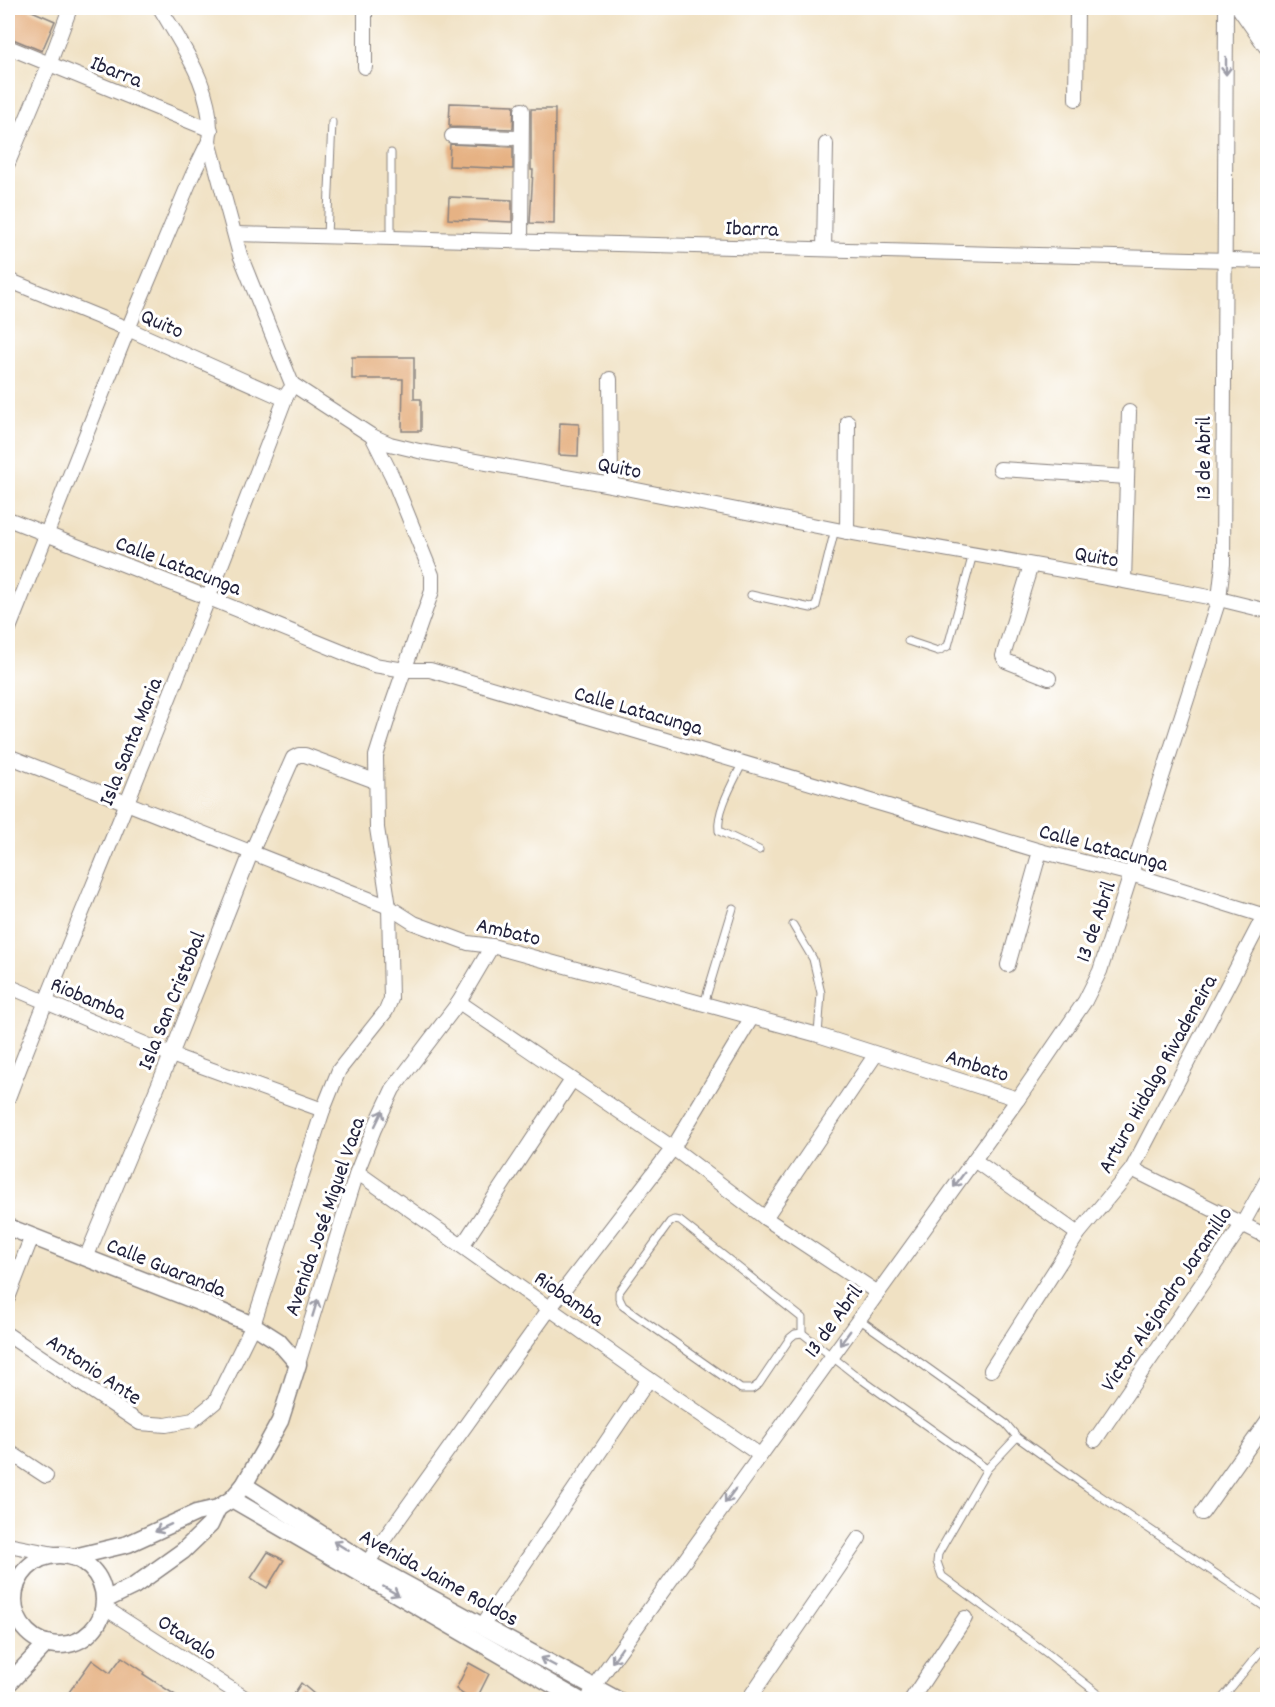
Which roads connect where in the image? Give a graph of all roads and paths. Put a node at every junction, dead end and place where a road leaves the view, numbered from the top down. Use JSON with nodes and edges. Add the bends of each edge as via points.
{"nodes":[{"id":1,"x":70,"y":8,"type":"edge"},
{"id":2,"x":160,"y":8,"type":"edge"},
{"id":3,"x":365,"y":8,"type":"edge"},
{"id":4,"x":1077,"y":8,"type":"edge"},
{"id":5,"x":1226,"y":8,"type":"edge"},
{"id":6,"x":1243,"y":8,"type":"edge"},
{"id":7,"x":1268,"y":44,"type":"edge"},
{"id":8,"x":8,"y":47,"type":"edge"},
{"id":9,"x":49,"y":65,"type":"junction"},
{"id":10,"x":365,"y":67,"type":"dead end"},
{"id":11,"x":1077,"y":99,"type":"dead end"},
{"id":12,"x":522,"y":110,"type":"dead end"},
{"id":13,"x":332,"y":122,"type":"dead end"},
{"id":14,"x":210,"y":136,"type":"junction"},
{"id":15,"x":452,"y":136,"type":"dead end"},
{"id":16,"x":520,"y":138,"type":"junction"},
{"id":17,"x":826,"y":144,"type":"dead end"},
{"id":18,"x":390,"y":153,"type":"dead end"},
{"id":19,"x":8,"y":163,"type":"edge"},
{"id":20,"x":235,"y":234,"type":"junction"},
{"id":21,"x":327,"y":236,"type":"junction"},
{"id":22,"x":392,"y":238,"type":"junction"},
{"id":23,"x":521,"y":242,"type":"junction"},
{"id":24,"x":824,"y":249,"type":"junction"},
{"id":25,"x":1224,"y":260,"type":"junction"},
{"id":26,"x":1268,"y":261,"type":"edge"},
{"id":27,"x":8,"y":280,"type":"edge"},
{"id":28,"x":128,"y":329,"type":"junction"},
{"id":29,"x":609,"y":380,"type":"dead end"},
{"id":30,"x":292,"y":384,"type":"junction"},
{"id":31,"x":285,"y":399,"type":"junction"},
{"id":32,"x":1129,"y":412,"type":"dead end"},
{"id":33,"x":848,"y":422,"type":"dead end"},
{"id":34,"x":372,"y":436,"type":"junction"},
{"id":35,"x":1000,"y":469,"type":"dead end"},
{"id":36,"x":1127,"y":477,"type":"junction"},
{"id":37,"x":611,"y":485,"type":"junction"},
{"id":38,"x":8,"y":519,"type":"edge"},
{"id":39,"x":841,"y":530,"type":"junction"},
{"id":40,"x":47,"y":535,"type":"junction"},
{"id":41,"x":973,"y":554,"type":"junction"},
{"id":42,"x":1031,"y":565,"type":"junction"},
{"id":43,"x":1124,"y":581,"type":"junction"},
{"id":44,"x":751,"y":595,"type":"dead end"},
{"id":45,"x":209,"y":598,"type":"junction"},
{"id":46,"x":1219,"y":599,"type":"junction"},
{"id":47,"x":1268,"y":611,"type":"edge"},
{"id":48,"x":8,"y":631,"type":"edge"},
{"id":49,"x":908,"y":641,"type":"dead end"},
{"id":50,"x":405,"y":670,"type":"junction"},
{"id":51,"x":1049,"y":678,"type":"dead end"},
{"id":52,"x":8,"y":756,"type":"edge"},
{"id":53,"x":743,"y":762,"type":"junction"},
{"id":54,"x":375,"y":781,"type":"junction"},
{"id":55,"x":127,"y":803,"type":"junction"},
{"id":56,"x":759,"y":850,"type":"dead end"},
{"id":57,"x":1040,"y":851,"type":"junction"},
{"id":58,"x":251,"y":853,"type":"junction"},
{"id":59,"x":1131,"y":874,"type":"junction"},
{"id":60,"x":389,"y":907,"type":"junction"},
{"id":61,"x":733,"y":908,"type":"dead end"},
{"id":62,"x":1267,"y":914,"type":"edge"},
{"id":63,"x":793,"y":925,"type":"dead end"},
{"id":64,"x":492,"y":946,"type":"junction"},
{"id":65,"x":1008,"y":965,"type":"dead end"},
{"id":66,"x":8,"y":986,"type":"edge"},
{"id":67,"x":45,"y":1001,"type":"junction"},
{"id":68,"x":459,"y":1002,"type":"junction"},
{"id":69,"x":704,"y":1004,"type":"junction"},
{"id":70,"x":752,"y":1017,"type":"junction"},
{"id":71,"x":818,"y":1035,"type":"junction"},
{"id":72,"x":876,"y":1054,"type":"junction"},
{"id":73,"x":171,"y":1055,"type":"junction"},
{"id":74,"x":572,"y":1080,"type":"junction"},
{"id":75,"x":8,"y":1098,"type":"edge"},
{"id":76,"x":1018,"y":1099,"type":"junction"},
{"id":77,"x":323,"y":1110,"type":"junction"},
{"id":78,"x":673,"y":1148,"type":"junction"},
{"id":79,"x":974,"y":1160,"type":"junction"},
{"id":80,"x":1132,"y":1169,"type":"junction"},
{"id":81,"x":357,"y":1172,"type":"junction"},
{"id":82,"x":1268,"y":1178,"type":"edge"},
{"id":83,"x":765,"y":1218,"type":"junction"},
{"id":84,"x":1242,"y":1225,"type":"junction"},
{"id":85,"x":8,"y":1227,"type":"edge"},
{"id":86,"x":1078,"y":1234,"type":"junction"},
{"id":87,"x":32,"y":1236,"type":"junction"},
{"id":88,"x":1268,"y":1238,"type":"edge"},
{"id":89,"x":462,"y":1246,"type":"junction"},
{"id":90,"x":86,"y":1258,"type":"junction"},
{"id":91,"x":878,"y":1293,"type":"junction"},
{"id":92,"x":8,"y":1298,"type":"edge"},
{"id":93,"x":550,"y":1308,"type":"junction"},
{"id":94,"x":859,"y":1318,"type":"junction"},
{"id":95,"x":253,"y":1325,"type":"junction"},
{"id":96,"x":802,"y":1333,"type":"junction"},
{"id":97,"x":8,"y":1335,"type":"edge"},
{"id":98,"x":831,"y":1356,"type":"junction"},
{"id":99,"x":298,"y":1364,"type":"junction"},
{"id":100,"x":991,"y":1370,"type":"dead end"},
{"id":101,"x":649,"y":1379,"type":"junction"},
{"id":102,"x":1268,"y":1420,"type":"edge"},
{"id":103,"x":1017,"y":1437,"type":"junction"},
{"id":104,"x":1095,"y":1440,"type":"dead end"},
{"id":105,"x":8,"y":1451,"type":"edge"},
{"id":106,"x":760,"y":1455,"type":"junction"},
{"id":107,"x":987,"y":1469,"type":"junction"},
{"id":108,"x":46,"y":1476,"type":"dead end"},
{"id":109,"x":244,"y":1485,"type":"junction"},
{"id":110,"x":225,"y":1504,"type":"junction"},
{"id":111,"x":1202,"y":1513,"type":"dead end"},
{"id":112,"x":859,"y":1538,"type":"dead end"},
{"id":113,"x":8,"y":1545,"type":"edge"},
{"id":114,"x":67,"y":1556,"type":"junction"},
{"id":115,"x":367,"y":1563,"type":"junction"},
{"id":116,"x":11,"y":1602,"type":"edge"},
{"id":117,"x":105,"y":1604,"type":"junction"},
{"id":118,"x":1268,"y":1609,"type":"edge"},
{"id":119,"x":965,"y":1618,"type":"dead end"},
{"id":120,"x":482,"y":1626,"type":"junction"},
{"id":121,"x":1268,"y":1642,"type":"edge"},
{"id":122,"x":47,"y":1643,"type":"junction"},
{"id":123,"x":8,"y":1684,"type":"edge"},
{"id":124,"x":591,"y":1693,"type":"edge"},
{"id":125,"x":248,"y":1700,"type":"edge"},
{"id":126,"x":579,"y":1700,"type":"edge"},
{"id":127,"x":618,"y":1700,"type":"edge"},
{"id":128,"x":748,"y":1700,"type":"edge"},
{"id":129,"x":911,"y":1700,"type":"edge"},
{"id":130,"x":1106,"y":1700,"type":"edge"},
{"id":131,"x":1221,"y":1700,"type":"edge"}],
"edges":[{"from":1,"to":9,"type":"street"},
{"from":2,"to":14,"type":"street","via":[[204,90]]},
{"from":3,"to":10,"type":"street"},
{"from":4,"to":11,"type":"street"},
{"from":5,"to":25,"type":"street","name":"13 de Abril","one_way":true},
{"from":6,"to":7,"type":"main road"},
{"from":8,"to":9,"type":"street","name":"Ibarra"},
{"from":9,"to":14,"type":"street","name":"Ibarra"},
{"from":9,"to":19,"type":"street"},
{"from":12,"to":16,"type":"street"},
{"from":13,"to":21,"type":"lane"},
{"from":14,"to":20,"type":"street"},
{"from":14,"to":28,"type":"street"},
{"from":15,"to":16,"type":"street"},
{"from":16,"to":23,"type":"street"},
{"from":17,"to":24,"type":"street"},
{"from":18,"to":22,"type":"lane"},
{"from":20,"to":21,"type":"street","name":"Ibarra"},
{"from":20,"to":30,"type":"street"},
{"from":21,"to":22,"type":"street","name":"Ibarra"},
{"from":22,"to":23,"type":"street","name":"Ibarra"},
{"from":23,"to":24,"type":"street","name":"Ibarra"},
{"from":24,"to":25,"type":"street","name":"Ibarra"},
{"from":25,"to":26,"type":"street","name":"Ibarra"},
{"from":25,"to":46,"type":"street","name":"13 de Abril","via":[[1223,564]]},
{"from":27,"to":28,"type":"street","name":"Quito"},
{"from":28,"to":31,"type":"street","name":"Quito"},
{"from":28,"to":40,"type":"street"},
{"from":29,"to":37,"type":"street"},
{"from":30,"to":31,"type":"street"},
{"from":30,"to":34,"type":"street","name":"Quito"},
{"from":31,"to":45,"type":"street","name":"Isla Santa Maria"},
{"from":32,"to":36,"type":"street"},
{"from":33,"to":39,"type":"street"},
{"from":34,"to":37,"type":"street","name":"Quito","via":[[419,451]]},
{"from":34,"to":50,"type":"street","name":"Antonio Ante","via":[[432,574],[432,591]]},
{"from":35,"to":36,"type":"street"},
{"from":36,"to":43,"type":"street"},
{"from":37,"to":39,"type":"street","name":"Quito"},
{"from":38,"to":40,"type":"street","name":"Calle Latacunga"},
{"from":39,"to":41,"type":"street","name":"Quito"},
{"from":39,"to":44,"type":"lane","via":[[816,606]]},
{"from":40,"to":45,"type":"street","name":"Calle Latacunga"},
{"from":40,"to":48,"type":"street"},
{"from":41,"to":42,"type":"street","name":"Quito"},
{"from":41,"to":49,"type":"lane","via":[[948,646],[938,651]]},
{"from":42,"to":43,"type":"street","name":"Quito"},
{"from":42,"to":51,"type":"street","via":[[1004,657]]},
{"from":43,"to":46,"type":"street","name":"Quito"},
{"from":45,"to":50,"type":"street","name":"Calle Latacunga","via":[[374,665]]},
{"from":45,"to":55,"type":"street","name":"Isla Santa Maria"},
{"from":46,"to":47,"type":"street","name":"Quito"},
{"from":46,"to":59,"type":"street","name":"13 de Abril"},
{"from":50,"to":53,"type":"street","name":"Calle Latacunga","via":[[430,670]]},
{"from":50,"to":54,"type":"street","name":"Antonio Ante","via":[[376,756]]},
{"from":52,"to":55,"type":"street","name":"Ambato"},
{"from":53,"to":56,"type":"lane","via":[[724,805],[719,831]]},
{"from":53,"to":57,"type":"street","name":"Calle Latacunga"},
{"from":54,"to":58,"type":"street","name":"Isla San Cristobal","via":[[305,755],[293,758]]},
{"from":54,"to":60,"type":"street","name":"Antonio Ante","via":[[377,828]]},
{"from":55,"to":58,"type":"street","name":"Ambato"},
{"from":55,"to":67,"type":"street","name":"Isla Santa Maria"},
{"from":57,"to":59,"type":"street","name":"Calle Latacunga"},
{"from":57,"to":65,"type":"street"},
{"from":58,"to":60,"type":"street","name":"Ambato"},
{"from":58,"to":73,"type":"street","name":"Isla San Cristobal"},
{"from":59,"to":62,"type":"street","name":"Calle Latacunga"},
{"from":59,"to":76,"type":"street","name":"13 de Abril","via":[[1100,971],[1085,1001]]},
{"from":60,"to":64,"type":"street","name":"Ambato","via":[[414,923],[468,943]]},
{"from":60,"to":77,"type":"street","name":"Antonio Ante","via":[[390,999],[386,1011],[339,1070]]},
{"from":61,"to":69,"type":"lane"},
{"from":62,"to":80,"type":"street","name":"Arturo Hidalgo Rivadeneira"},
{"from":63,"to":71,"type":"lane","via":[[816,970],[821,993]]},
{"from":64,"to":68,"type":"street","name":"Avenida José Miguel Vaca"},
{"from":64,"to":69,"type":"street","name":"Ambato"},
{"from":66,"to":67,"type":"street","name":"Riobamba"},
{"from":67,"to":73,"type":"street","name":"Riobamba"},
{"from":67,"to":75,"type":"street","name":"Isla Santa Maria"},
{"from":68,"to":74,"type":"street"},
{"from":81,"to":68,"type":"street","name":"Avenida José Miguel Vaca","one_way":true,"via":[[393,1089]]},
{"from":69,"to":70,"type":"street","name":"Ambato"},
{"from":70,"to":71,"type":"street","name":"Ambato"},
{"from":70,"to":78,"type":"street"},
{"from":71,"to":72,"type":"street","name":"Ambato"},
{"from":72,"to":76,"type":"street","name":"Ambato"},
{"from":72,"to":83,"type":"street"},
{"from":73,"to":77,"type":"street","name":"Riobamba"},
{"from":73,"to":90,"type":"street","name":"Isla San Cristobal"},
{"from":74,"to":78,"type":"street"},
{"from":74,"to":89,"type":"street"},
{"from":76,"to":79,"type":"street","name":"13 de Abril"},
{"from":77,"to":95,"type":"street","name":"Antonio Ante"},
{"from":78,"to":83,"type":"street"},
{"from":78,"to":93,"type":"street"},
{"from":79,"to":86,"type":"street"},
{"from":79,"to":91,"type":"street","name":"13 de Abril","one_way":true},
{"from":80,"to":84,"type":"street"},
{"from":80,"to":86,"type":"street","name":"Arturo Hidalgo Rivadeneira"},
{"from":81,"to":89,"type":"street","name":"Riobamba"},
{"from":99,"to":81,"type":"street","name":"Avenida José Miguel Vaca","one_way":true},
{"from":82,"to":84,"type":"street","name":"Victor Alejandro Jaramillo"},
{"from":83,"to":91,"type":"street"},
{"from":84,"to":88,"type":"street"},
{"from":84,"to":104,"type":"street","name":"Victor Alejandro Jaramillo"},
{"from":85,"to":87,"type":"street","name":"Calle Guaranda"},
{"from":86,"to":100,"type":"street","name":"Arturo Hidalgo Rivadeneira"},
{"from":87,"to":90,"type":"street","name":"Calle Guaranda"},
{"from":87,"to":92,"type":"street"},
{"from":89,"to":93,"type":"street","name":"Riobamba"},
{"from":90,"to":95,"type":"street","name":"Calle Guaranda"},
{"from":91,"to":94,"type":"street","name":"13 de Abril"},
{"from":93,"to":101,"type":"street","name":"Riobamba"},
{"from":93,"to":115,"type":"street"},
{"from":94,"to":98,"type":"street","name":"13 de Abril","one_way":true},
{"from":94,"to":103,"type":"lane","via":[[1006,1424]]},
{"from":95,"to":97,"type":"street","name":"Antonio Ante","via":[[214,1402],[193,1420],[166,1425],[140,1423]]},
{"from":95,"to":99,"type":"street","name":"Calle Guaranda","via":[[278,1341]]},
{"from":96,"to":96,"type":"lane","via":[[790,1338],[759,1384],[741,1389],[623,1306],[619,1292],[670,1222],[680,1221],[801,1318]]},
{"from":96,"to":98,"type":"lane"},
{"from":98,"to":106,"type":"street","name":"13 de Abril"},
{"from":98,"to":107,"type":"lane"},
{"from":99,"to":109,"type":"street","name":"Avenida José Miguel Vaca","via":[[280,1420]]},
{"from":101,"to":106,"type":"street","name":"Riobamba"},
{"from":101,"to":120,"type":"street"},
{"from":102,"to":111,"type":"street"},
{"from":103,"to":107,"type":"lane"},
{"from":103,"to":118,"type":"lane"},
{"from":105,"to":108,"type":"street"},
{"from":106,"to":124,"type":"street","name":"13 de Abril","one_way":true},
{"from":107,"to":130,"type":"lane","via":[[938,1554],[942,1576]]},
{"from":109,"to":110,"type":"street","name":"Avenida José Miguel Vaca"},
{"from":115,"to":109,"type":"street","name":"Avenida Jaime Roldos","one_way":true},
{"from":110,"to":114,"type":"street","one_way":true,"via":[[128,1544]]},
{"from":110,"to":117,"type":"street","name":"Avenida José Miguel Vaca","via":[[183,1551]]},
{"from":110,"to":126,"type":"street","name":"Avenida Jaime Roldos","one_way":true},
{"from":112,"to":128,"type":"street"},
{"from":113,"to":114,"type":"street"},
{"from":114,"to":116,"type":"street","via":[[46,1557],[24,1571]]},
{"from":114,"to":117,"type":"street","via":[[96,1573]]},
{"from":115,"to":120,"type":"street","name":"Avenida Jaime Roldos"},
{"from":116,"to":122,"type":"street","via":[[23,1627]]},
{"from":117,"to":122,"type":"street","via":[[99,1622],[82,1639],[71,1644]]},
{"from":117,"to":125,"type":"street","name":"Otavalo"},
{"from":119,"to":129,"type":"street"},
{"from":124,"to":120,"type":"street","name":"Avenida Jaime Roldos","one_way":true},
{"from":121,"to":131,"type":"lane"},
{"from":122,"to":123,"type":"street"},
{"from":124,"to":127,"type":"street","name":"Avenida Jaime Roldos"}]}
